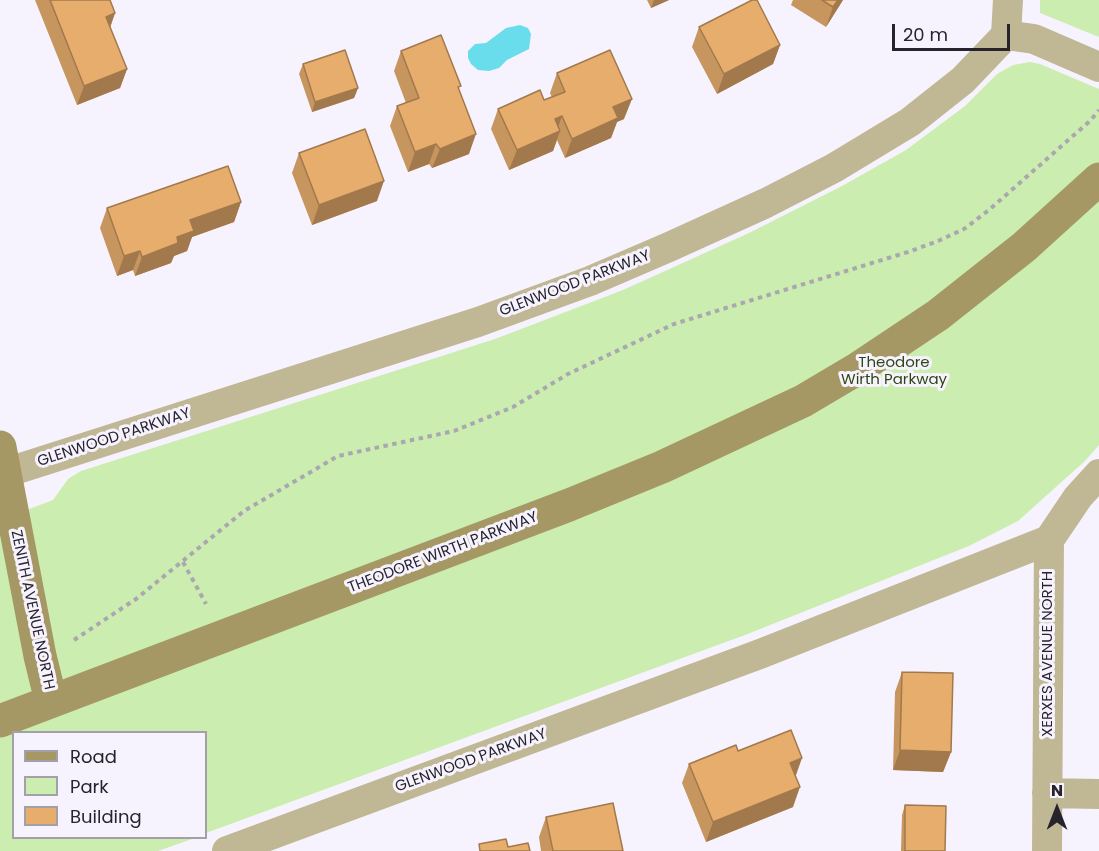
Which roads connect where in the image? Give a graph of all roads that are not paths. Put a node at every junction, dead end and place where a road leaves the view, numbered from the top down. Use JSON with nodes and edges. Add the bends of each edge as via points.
{"nodes":[{"id":1,"x":1008,"y":0,"type":"edge"},
{"id":2,"x":1006,"y":35,"type":"junction"},
{"id":3,"x":1099,"y":67,"type":"edge"},
{"id":4,"x":1099,"y":179,"type":"edge"},
{"id":5,"x":2,"y":460,"type":"edge"},
{"id":6,"x":1099,"y":474,"type":"edge"},
{"id":7,"x":1049,"y":540,"type":"junction"},
{"id":8,"x":51,"y":701,"type":"junction"},
{"id":9,"x":0,"y":721,"type":"edge"},
{"id":10,"x":1047,"y":793,"type":"junction"},
{"id":11,"x":1099,"y":794,"type":"edge"},
{"id":12,"x":227,"y":851,"type":"edge"},
{"id":13,"x":1047,"y":851,"type":"edge"}],
"edges":[{"from":1,"to":2,"type":"street"},
{"from":2,"to":3,"type":"street","via":[[1034,39]]},
{"from":2,"to":5,"type":"street","name":"GLENWOOD PARKWAY","via":[[963,80],[910,122],[824,173],[590,281],[478,322]]},
{"from":4,"to":8,"type":"street","name":"THEODORE WIRTH PARKWAY","via":[[1024,247],[938,315],[802,401],[662,467],[569,505]]},
{"from":5,"to":8,"type":"street","name":"ZENITH AVENUE NORTH"},
{"from":6,"to":7,"type":"street"},
{"from":7,"to":10,"type":"street","name":"XERXES AVENUE NORTH"},
{"from":7,"to":12,"type":"street","name":"GLENWOOD PARKWAY","via":[[760,654]]},
{"from":8,"to":9,"type":"street","name":"THEODORE WIRTH PARKWAY"},
{"from":10,"to":11,"type":"street"},
{"from":10,"to":13,"type":"street","name":"XERXES AVENUE NORTH"}]}
